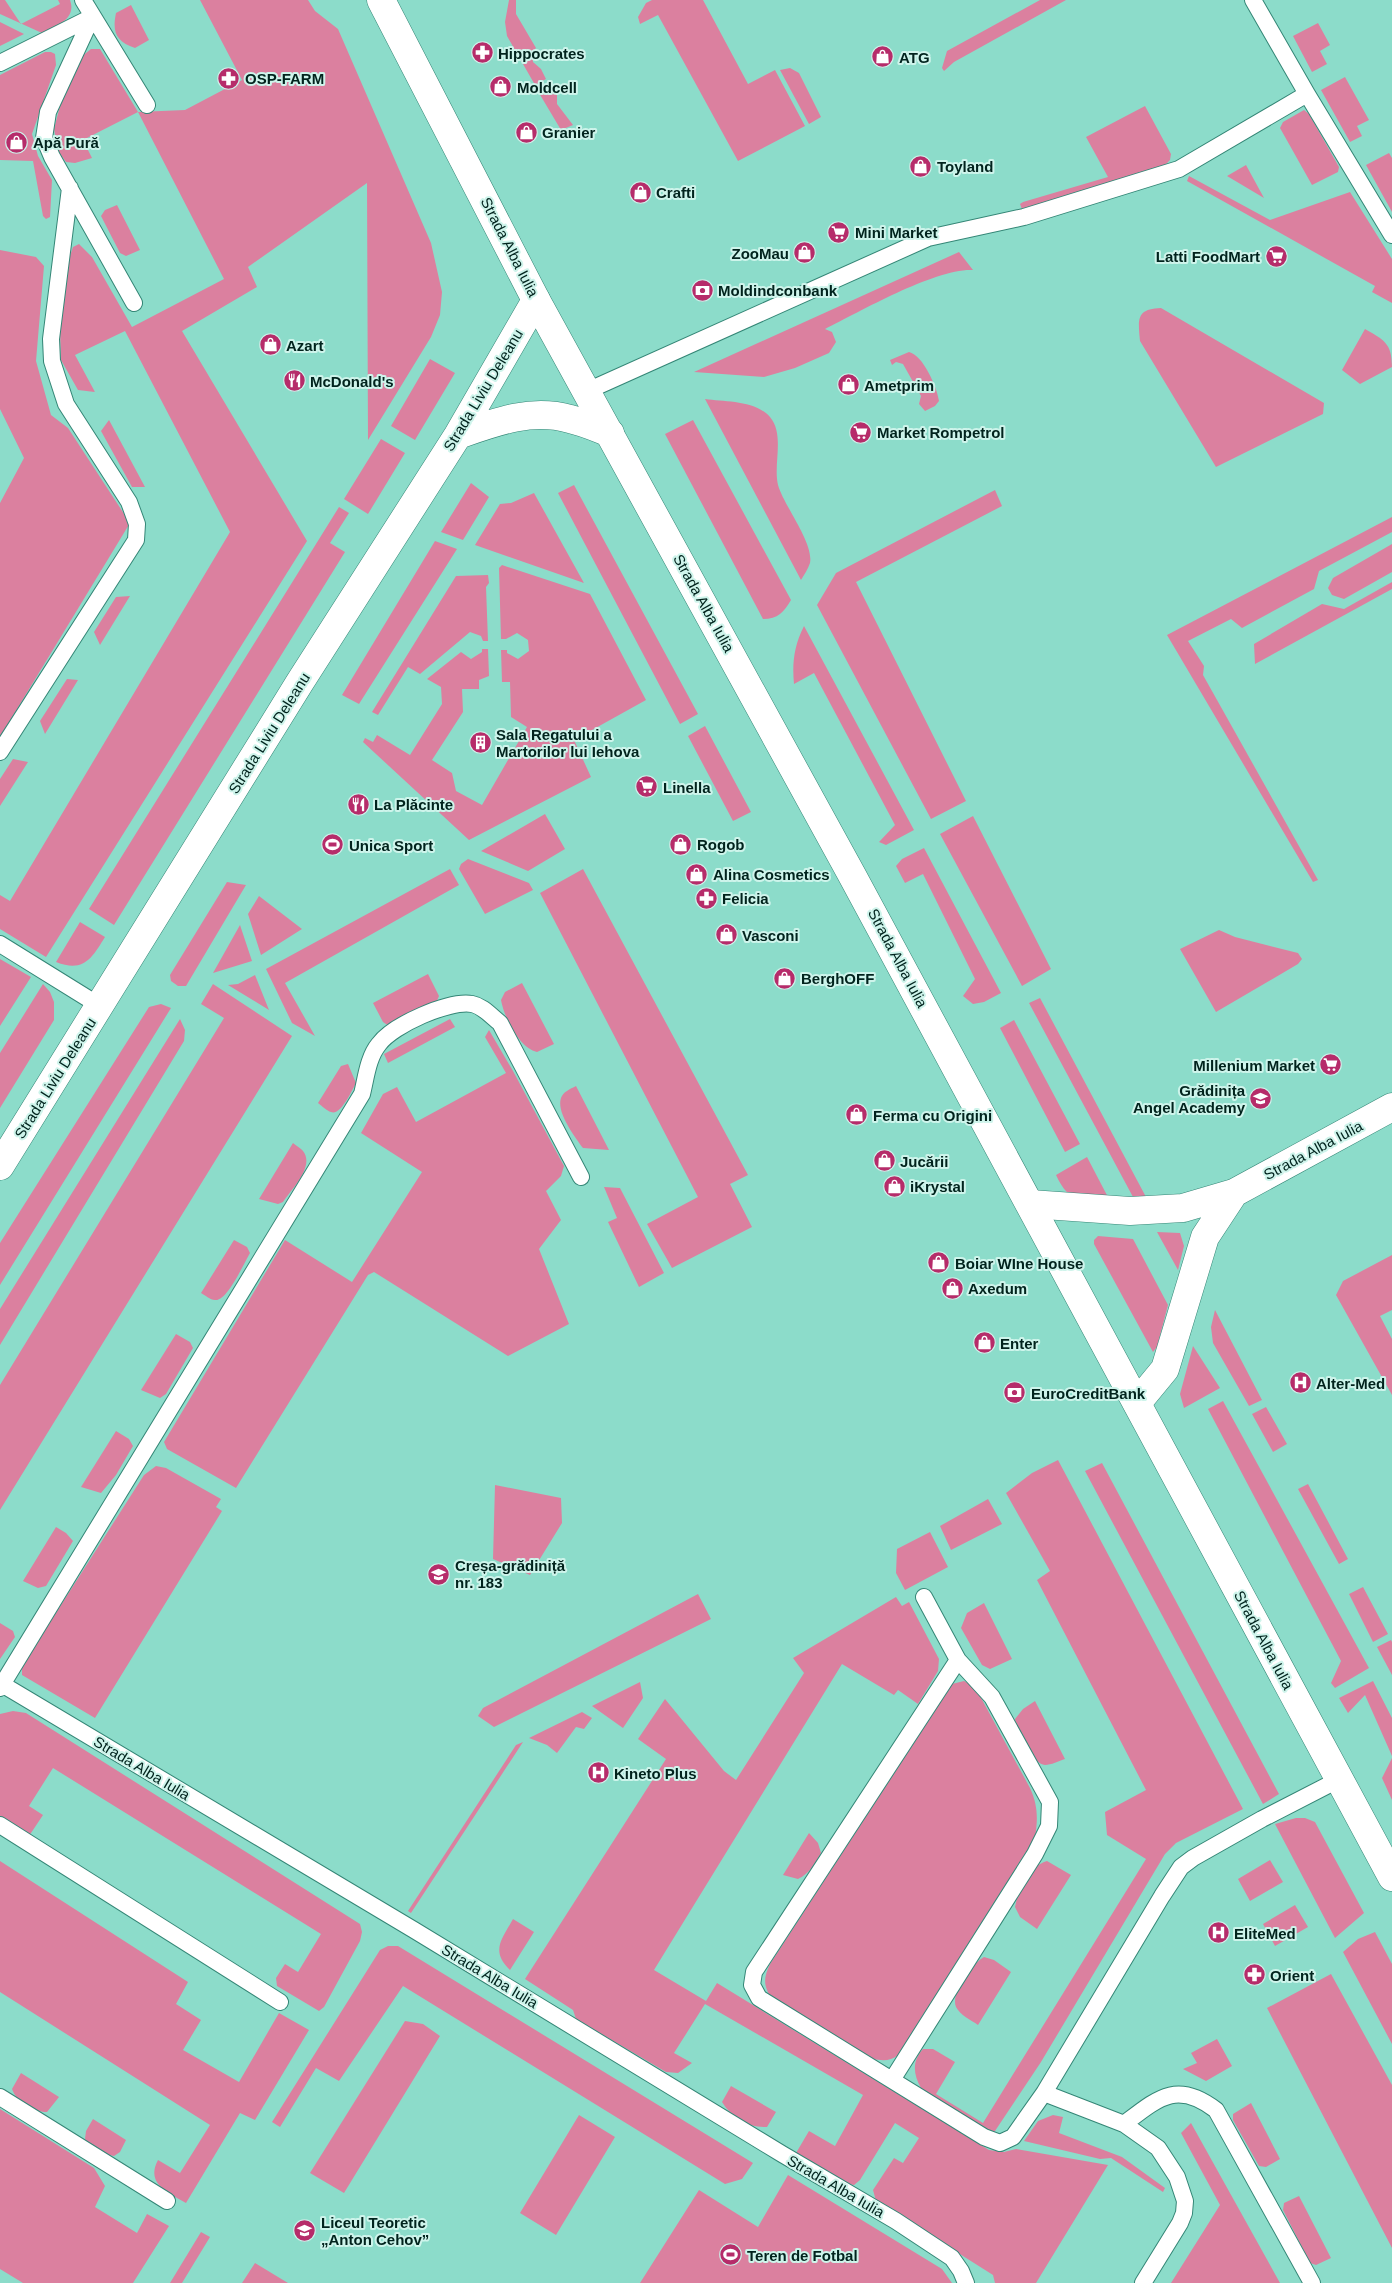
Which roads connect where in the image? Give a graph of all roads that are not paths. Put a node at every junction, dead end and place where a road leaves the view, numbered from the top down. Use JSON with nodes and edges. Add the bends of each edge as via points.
{"nodes":[{"id":1,"x":83,"y":0,"type":"edge"},
{"id":2,"x":381,"y":0,"type":"edge"},
{"id":3,"x":1253,"y":0,"type":"edge"},
{"id":4,"x":92,"y":17,"type":"junction"},
{"id":5,"x":0,"y":64,"type":"edge"},
{"id":6,"x":1306,"y":94,"type":"junction"},
{"id":7,"x":147,"y":105,"type":"dead end"},
{"id":8,"x":70,"y":188,"type":"junction"},
{"id":9,"x":1392,"y":235,"type":"edge"},
{"id":10,"x":536,"y":300,"type":"junction"},
{"id":11,"x":134,"y":303,"type":"dead end"},
{"id":12,"x":588,"y":391,"type":"junction"},
{"id":13,"x":610,"y":433,"type":"junction"},
{"id":14,"x":458,"y":435,"type":"junction"},
{"id":15,"x":0,"y":752,"type":"edge"},
{"id":16,"x":0,"y":944,"type":"edge"},
{"id":17,"x":100,"y":1006,"type":"junction"},
{"id":18,"x":1392,"y":1107,"type":"edge"},
{"id":19,"x":0,"y":1166,"type":"edge"},
{"id":20,"x":581,"y":1177,"type":"dead end"},
{"id":21,"x":1234,"y":1193,"type":"junction"},
{"id":22,"x":1030,"y":1204,"type":"junction"},
{"id":23,"x":1137,"y":1403,"type":"junction"},
{"id":24,"x":924,"y":1597,"type":"dead end"},
{"id":25,"x":958,"y":1660,"type":"junction"},
{"id":26,"x":1,"y":1685,"type":"edge"},
{"id":27,"x":1340,"y":1779,"type":"junction"},
{"id":28,"x":0,"y":1825,"type":"edge"},
{"id":29,"x":1392,"y":1877,"type":"edge"},
{"id":30,"x":280,"y":2002,"type":"dead end"},
{"id":31,"x":892,"y":2080,"type":"junction"},
{"id":32,"x":1044,"y":2093,"type":"junction"},
{"id":33,"x":0,"y":2097,"type":"edge"},
{"id":34,"x":1124,"y":2124,"type":"junction"},
{"id":35,"x":167,"y":2201,"type":"dead end"},
{"id":36,"x":966,"y":2283,"type":"edge"},
{"id":37,"x":1143,"y":2283,"type":"edge"},
{"id":38,"x":1312,"y":2283,"type":"edge"}],
"edges":[{"from":1,"to":4,"type":"lane"},
{"from":2,"to":10,"type":"main road","name":"Strada Alba Iulia"},
{"from":3,"to":6,"type":"lane"},
{"from":4,"to":5,"type":"lane"},
{"from":4,"to":7,"type":"lane"},
{"from":4,"to":8,"type":"lane","via":[[48,112],[45,126],[44,138]]},
{"from":6,"to":9,"type":"lane"},
{"from":6,"to":12,"type":"lane","via":[[1179,169],[1024,217],[928,238]]},
{"from":8,"to":11,"type":"lane"},
{"from":8,"to":15,"type":"lane","via":[[51,339],[52,361],[66,404],[129,502],[137,524],[136,540]]},
{"from":10,"to":12,"type":"main road","name":"Strada Alba Iulia"},
{"from":10,"to":14,"type":"main road","name":"Strada Liviu Deleanu"},
{"from":12,"to":13,"type":"main road","name":"Strada Alba Iulia"},
{"from":13,"to":14,"type":"main road","via":[[569,418],[539,414],[510,417]]},
{"from":13,"to":22,"type":"main road","name":"Strada Alba Iulia"},
{"from":14,"to":17,"type":"main road","name":"Strada Liviu Deleanu","via":[[300,682]]},
{"from":16,"to":17,"type":"lane"},
{"from":17,"to":19,"type":"main road","name":"Strada Liviu Deleanu"},
{"from":18,"to":21,"type":"main road","name":"Strada Alba Iulia"},
{"from":20,"to":26,"type":"lane","via":[[500,1023],[485,1010],[474,1004],[452,1005],[432,1011],[386,1036],[372,1054],[362,1094]]},
{"from":21,"to":22,"type":"main road","name":"Strada Alba Iulia","via":[[1183,1208],[1130,1211]]},
{"from":21,"to":23,"type":"main road","name":"Strada Alba Iulia","via":[[1205,1237],[1165,1369]]},
{"from":22,"to":23,"type":"main road","name":"Strada Alba Iulia"},
{"from":23,"to":27,"type":"main road","name":"Strada Alba Iulia"},
{"from":24,"to":25,"type":"lane"},
{"from":25,"to":31,"type":"lane","via":[[992,1697],[1050,1802],[1049,1826],[1035,1854]]},
{"from":25,"to":31,"type":"lane","via":[[754,1972],[752,1985],[759,1998]]},
{"from":26,"to":36,"type":"lane","name":"Strada Alba Iulia","via":[[896,2221],[952,2258]]},
{"from":27,"to":29,"type":"main road","name":"Strada Alba Iulia"},
{"from":27,"to":32,"type":"lane","via":[[1210,1847],[1181,1867]]},
{"from":28,"to":30,"type":"lane"},
{"from":31,"to":32,"type":"lane","via":[[984,2137],[1000,2143],[1013,2137]]},
{"from":32,"to":34,"type":"lane"},
{"from":33,"to":35,"type":"lane"},
{"from":34,"to":37,"type":"lane","via":[[1158,2148],[1177,2177],[1185,2201],[1180,2223]]},
{"from":34,"to":38,"type":"lane","via":[[1155,2100],[1170,2094],[1187,2094],[1216,2110]]}]}
